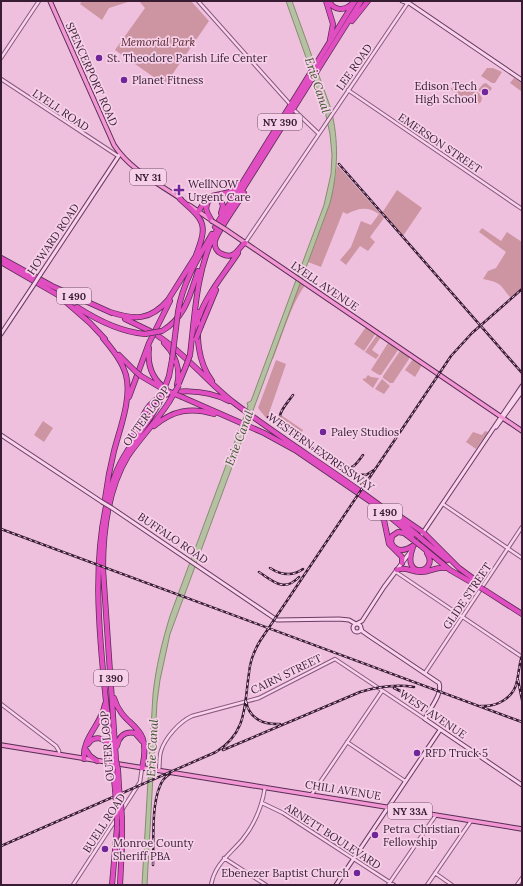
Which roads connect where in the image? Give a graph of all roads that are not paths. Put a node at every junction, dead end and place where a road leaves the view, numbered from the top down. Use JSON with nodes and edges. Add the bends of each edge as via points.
{"nodes":[{"id":1,"x":39,"y":1,"type":"edge"},
{"id":2,"x":50,"y":1,"type":"edge"},
{"id":3,"x":198,"y":1,"type":"edge"},
{"id":4,"x":327,"y":1,"type":"edge"},
{"id":5,"x":355,"y":1,"type":"edge"},
{"id":6,"x":361,"y":1,"type":"edge"},
{"id":7,"x":368,"y":1,"type":"edge"},
{"id":8,"x":402,"y":1,"type":"edge"},
{"id":9,"x":408,"y":2,"type":"edge"},
{"id":10,"x":335,"y":42,"type":"junction"},
{"id":11,"x":324,"y":53,"type":"junction"},
{"id":12,"x":1,"y":58,"type":"edge"},
{"id":13,"x":318,"y":66,"type":"junction"},
{"id":14,"x":311,"y":78,"type":"junction"},
{"id":15,"x":1,"y":79,"type":"edge"},
{"id":16,"x":522,"y":80,"type":"edge"},
{"id":17,"x":348,"y":90,"type":"junction"},
{"id":18,"x":288,"y":103,"type":"dead end"},
{"id":19,"x":296,"y":111,"type":"dead end"},
{"id":20,"x":318,"y":133,"type":"junction"},
{"id":21,"x":118,"y":157,"type":"junction"},
{"id":22,"x":258,"y":166,"type":"junction"},
{"id":23,"x":251,"y":168,"type":"junction"},
{"id":24,"x":180,"y":199,"type":"junction"},
{"id":25,"x":522,"y":209,"type":"edge"},
{"id":26,"x":198,"y":212,"type":"junction"},
{"id":27,"x":222,"y":214,"type":"junction"},
{"id":28,"x":212,"y":221,"type":"junction"},
{"id":29,"x":245,"y":243,"type":"junction"},
{"id":30,"x":210,"y":244,"type":"junction"},
{"id":31,"x":1,"y":258,"type":"edge"},
{"id":32,"x":194,"y":258,"type":"junction"},
{"id":33,"x":1,"y":262,"type":"edge"},
{"id":34,"x":198,"y":283,"type":"junction"},
{"id":35,"x":177,"y":287,"type":"junction"},
{"id":36,"x":58,"y":295,"type":"junction"},
{"id":37,"x":110,"y":312,"type":"junction"},
{"id":38,"x":199,"y":328,"type":"junction"},
{"id":39,"x":1,"y":334,"type":"edge"},
{"id":40,"x":158,"y":337,"type":"junction"},
{"id":41,"x":103,"y":338,"type":"junction"},
{"id":42,"x":151,"y":340,"type":"junction"},
{"id":43,"x":190,"y":355,"type":"junction"},
{"id":44,"x":178,"y":385,"type":"junction"},
{"id":45,"x":522,"y":386,"type":"edge"},
{"id":46,"x":166,"y":390,"type":"junction"},
{"id":47,"x":522,"y":391,"type":"edge"},
{"id":48,"x":229,"y":398,"type":"junction"},
{"id":49,"x":242,"y":409,"type":"junction"},
{"id":50,"x":124,"y":414,"type":"junction"},
{"id":51,"x":502,"y":417,"type":"junction"},
{"id":52,"x":238,"y":422,"type":"junction"},
{"id":53,"x":522,"y":431,"type":"edge"},
{"id":54,"x":1,"y":435,"type":"edge"},
{"id":55,"x":142,"y":438,"type":"junction"},
{"id":56,"x":127,"y":449,"type":"junction"},
{"id":57,"x":356,"y":489,"type":"junction"},
{"id":58,"x":443,"y":504,"type":"junction"},
{"id":59,"x":376,"y":508,"type":"junction"},
{"id":60,"x":104,"y":514,"type":"junction"},
{"id":61,"x":522,"y":527,"type":"edge"},
{"id":62,"x":424,"y":532,"type":"junction"},
{"id":63,"x":414,"y":536,"type":"junction"},
{"id":64,"x":419,"y":544,"type":"junction"},
{"id":65,"x":508,"y":548,"type":"junction"},
{"id":66,"x":522,"y":558,"type":"edge"},
{"id":67,"x":402,"y":563,"type":"junction"},
{"id":68,"x":451,"y":570,"type":"junction"},
{"id":69,"x":397,"y":571,"type":"junction"},
{"id":70,"x":477,"y":584,"type":"junction"},
{"id":71,"x":386,"y":586,"type":"junction"},
{"id":72,"x":487,"y":590,"type":"junction"},
{"id":73,"x":522,"y":611,"type":"edge"},
{"id":74,"x":522,"y":614,"type":"edge"},
{"id":75,"x":462,"y":617,"type":"junction"},
{"id":76,"x":346,"y":620,"type":"junction"},
{"id":77,"x":356,"y":623,"type":"junction"},
{"id":78,"x":353,"y":627,"type":"junction"},
{"id":79,"x":361,"y":628,"type":"junction"},
{"id":80,"x":358,"y":631,"type":"junction"},
{"id":81,"x":369,"y":636,"type":"junction"},
{"id":82,"x":522,"y":657,"type":"edge"},
{"id":83,"x":335,"y":659,"type":"joint"},
{"id":84,"x":425,"y":673,"type":"junction"},
{"id":85,"x":105,"y":686,"type":"junction"},
{"id":86,"x":112,"y":687,"type":"junction"},
{"id":87,"x":382,"y":691,"type":"junction"},
{"id":88,"x":1,"y":704,"type":"edge"},
{"id":89,"x":425,"y":719,"type":"junction"},
{"id":90,"x":440,"y":730,"type":"junction"},
{"id":91,"x":347,"y":742,"type":"junction"},
{"id":92,"x":1,"y":745,"type":"edge"},
{"id":93,"x":86,"y":750,"type":"junction"},
{"id":94,"x":111,"y":752,"type":"junction"},
{"id":95,"x":58,"y":754,"type":"junction"},
{"id":96,"x":84,"y":759,"type":"junction"},
{"id":97,"x":114,"y":760,"type":"junction"},
{"id":98,"x":97,"y":761,"type":"junction"},
{"id":99,"x":144,"y":768,"type":"junction"},
{"id":100,"x":158,"y":770,"type":"junction"},
{"id":101,"x":405,"y":781,"type":"junction"},
{"id":102,"x":522,"y":785,"type":"edge"},
{"id":103,"x":265,"y":787,"type":"junction"},
{"id":104,"x":312,"y":794,"type":"junction"},
{"id":105,"x":119,"y":802,"type":"junction"},
{"id":106,"x":262,"y":803,"type":"junction"},
{"id":107,"x":388,"y":807,"type":"junction"},
{"id":108,"x":436,"y":815,"type":"junction"},
{"id":109,"x":471,"y":821,"type":"junction"},
{"id":110,"x":522,"y":829,"type":"edge"},
{"id":111,"x":224,"y":858,"type":"junction"},
{"id":112,"x":354,"y":858,"type":"junction"},
{"id":113,"x":435,"y":873,"type":"junction"},
{"id":114,"x":522,"y":878,"type":"edge"},
{"id":115,"x":389,"y":884,"type":"edge"},
{"id":116,"x":73,"y":885,"type":"edge"},
{"id":117,"x":112,"y":885,"type":"edge"},
{"id":118,"x":120,"y":885,"type":"edge"},
{"id":119,"x":211,"y":885,"type":"edge"},
{"id":120,"x":266,"y":885,"type":"edge"},
{"id":121,"x":336,"y":885,"type":"edge"},
{"id":122,"x":394,"y":885,"type":"edge"},
{"id":123,"x":427,"y":885,"type":"edge"},
{"id":124,"x":452,"y":885,"type":"edge"},
{"id":125,"x":518,"y":885,"type":"edge"}],
"edges":[{"from":1,"to":12,"type":"street"},
{"from":2,"to":21,"type":"main road","name":"SPENCERPORT ROAD","number":"NY 31"},
{"from":3,"to":18,"type":"street"},
{"from":4,"to":5,"type":"highway","via":[[334,8],[342,10]]},
{"from":4,"to":11,"type":"highway","via":[[333,28]]},
{"from":5,"to":11,"type":"highway","name":"OUTER LOOP","number":"NY 390"},
{"from":6,"to":10,"type":"highway","name":"OUTER LOOP","number":"NY 390"},
{"from":7,"to":10,"type":"highway"},
{"from":8,"to":9,"type":"main road"},
{"from":9,"to":16,"type":"main road"},
{"from":9,"to":17,"type":"street","name":"LEE ROAD"},
{"from":10,"to":13,"type":"highway","name":"OUTER LOOP","number":"NY 390"},
{"from":11,"to":13,"type":"highway","name":"OUTER LOOP","number":"NY 390"},
{"from":13,"to":14,"type":"highway","name":"OUTER LOOP","number":"NY 390"},
{"from":14,"to":22,"type":"highway","name":"OUTER LOOP","number":"NY 390"},
{"from":14,"to":23,"type":"highway","name":"OUTER LOOP","number":"NY 390"},
{"from":15,"to":21,"type":"street","name":"LYELL ROAD"},
{"from":17,"to":20,"type":"street","name":"LEE ROAD"},
{"from":17,"to":25,"type":"street","name":"EMERSON STREET"},
{"from":19,"to":20,"type":"street"},
{"from":20,"to":29,"type":"street","name":"LEE ROAD"},
{"from":21,"to":24,"type":"main road","name":"LYELL AVENUE","number":"NY 31"},
{"from":21,"to":39,"type":"main road","name":"HOWARD ROAD","bridge":true},
{"from":22,"to":29,"type":"highway","via":[[216,238],[215,244],[220,253],[228,256],[234,254]]},
{"from":22,"to":30,"type":"highway","name":"OUTER LOOP","number":"NY 390"},
{"from":23,"to":26,"type":"highway","via":[[237,187],[210,197]]},
{"from":23,"to":27,"type":"highway","name":"OUTER LOOP","number":"NY 390"},
{"from":24,"to":26,"type":"main road","name":"LYELL AVENUE","number":"NY 31"},
{"from":24,"to":32,"type":"highway","via":[[196,214],[202,224],[203,235]]},
{"from":26,"to":28,"type":"main road","name":"LYELL AVENUE","number":"NY 31"},
{"from":27,"to":28,"type":"highway","via":[[221,200],[210,199],[206,211]]},
{"from":27,"to":32,"type":"highway"},
{"from":27,"to":56,"type":"highway","name":"OUTER LOOP","number":"NY 390","bridge":true,"via":[[184,287],[169,376],[159,402]]},
{"from":28,"to":29,"type":"main road","name":"LYELL AVENUE","number":"NY 31","bridge":true},
{"from":29,"to":38,"type":"highway","via":[[223,276]]},
{"from":29,"to":51,"type":"main road","name":"LYELL AVENUE","number":"NY 31"},
{"from":30,"to":34,"type":"highway","name":"OUTER LOOP","number":"NY 390"},
{"from":30,"to":36,"type":"highway","bridge":true,"via":[[183,311],[170,327],[156,334],[133,333],[103,322]]},
{"from":31,"to":37,"type":"highway","name":"WESTERN EXPRESSWAY","number":"I 490","via":[[52,286]]},
{"from":32,"to":35,"type":"highway"},
{"from":33,"to":36,"type":"highway","name":"WESTERN EXPRESSWAY","number":"I 490"},
{"from":34,"to":38,"type":"highway"},
{"from":34,"to":43,"type":"highway","name":"OUTER LOOP","number":"NY 390"},
{"from":35,"to":37,"type":"highway","via":[[163,306],[152,314],[130,318]]},
{"from":35,"to":42,"type":"highway"},
{"from":36,"to":41,"type":"highway","name":"WESTERN EXPRESSWAY","number":"I 490"},
{"from":37,"to":40,"type":"highway","name":"WESTERN EXPRESSWAY","number":"I 490","bridge":true},
{"from":38,"to":43,"type":"highway","bridge":true},
{"from":38,"to":48,"type":"highway","via":[[199,351],[205,369]]},
{"from":40,"to":44,"type":"highway","via":[[170,349],[177,363]]},
{"from":40,"to":48,"type":"highway","name":"WESTERN EXPRESSWAY","number":"I 490","via":[[181,354]]},
{"from":41,"to":46,"type":"highway","name":"WESTERN EXPRESSWAY","number":"I 490","bridge":true,"via":[[141,376]]},
{"from":41,"to":50,"type":"highway","via":[[119,359],[126,374],[128,393]]},
{"from":42,"to":46,"type":"highway","via":[[148,357],[150,369]]},
{"from":42,"to":50,"type":"highway"},
{"from":43,"to":44,"type":"highway","name":"OUTER LOOP","number":"NY 390","bridge":true},
{"from":44,"to":55,"type":"highway","name":"OUTER LOOP","number":"I 390","bridge":true,"via":[[169,402]]},
{"from":45,"to":51,"type":"main road"},
{"from":46,"to":52,"type":"highway","name":"WESTERN EXPRESSWAY","number":"I 490","bridge":true},
{"from":47,"to":51,"type":"main road"},
{"from":48,"to":49,"type":"highway","name":"WESTERN EXPRESSWAY","number":"I 490"},
{"from":49,"to":56,"type":"highway","via":[[223,398],[204,392],[186,391],[166,396],[148,408]]},
{"from":49,"to":57,"type":"highway","name":"WESTERN EXPRESSWAY","number":"I 490"},
{"from":50,"to":60,"type":"highway","via":[[108,476]]},
{"from":51,"to":53,"type":"main road","name":"LYELL AVENUE","number":"NY 31"},
{"from":51,"to":58,"type":"main road"},
{"from":52,"to":55,"type":"highway","via":[[202,411],[184,410],[158,423]]},
{"from":52,"to":57,"type":"highway","name":"WESTERN EXPRESSWAY","number":"I 490","via":[[295,450]]},
{"from":54,"to":76,"type":"main road","name":"BUFFALO ROAD","bridge":true,"via":[[277,620]]},
{"from":55,"to":86,"type":"highway","name":"OUTER LOOP","number":"I 390","via":[[127,458],[116,483],[105,538],[103,569]]},
{"from":56,"to":60,"type":"highway","name":"OUTER LOOP","number":"I 390","via":[[115,475]]},
{"from":57,"to":59,"type":"highway"},
{"from":57,"to":62,"type":"highway"},
{"from":57,"to":63,"type":"highway","name":"WESTERN EXPRESSWAY","number":"I 490"},
{"from":58,"to":62,"type":"main road"},
{"from":58,"to":65,"type":"street"},
{"from":59,"to":63,"type":"highway"},
{"from":59,"to":67,"type":"highway","via":[[384,520],[389,544],[402,556]]},
{"from":60,"to":85,"type":"highway","name":"OUTER LOOP","number":"I 390","via":[[99,563],[99,623]]},
{"from":61,"to":65,"type":"street","name":"GLIDE STREET"},
{"from":62,"to":64,"type":"main road"},
{"from":62,"to":70,"type":"highway"},
{"from":63,"to":64,"type":"highway","bridge":true},
{"from":63,"to":64,"type":"highway","via":[[397,532],[391,543],[395,548],[403,550]]},
{"from":64,"to":64,"type":"highway","via":[[428,553],[430,560],[429,566],[422,570],[416,570],[410,564],[410,558]]},
{"from":64,"to":67,"type":"main road"},
{"from":64,"to":68,"type":"highway"},
{"from":64,"to":70,"type":"highway"},
{"from":65,"to":66,"type":"street"},
{"from":65,"to":75,"type":"street","name":"GLIDE STREET"},
{"from":67,"to":69,"type":"main road"},
{"from":68,"to":69,"type":"highway","via":[[442,567],[422,572],[405,568]]},
{"from":68,"to":70,"type":"highway"},
{"from":69,"to":71,"type":"main road"},
{"from":69,"to":75,"type":"street"},
{"from":70,"to":72,"type":"highway","bridge":true},
{"from":71,"to":77,"type":"main road","via":[[364,617]]},
{"from":71,"to":79,"type":"main road"},
{"from":72,"to":73,"type":"highway"},
{"from":72,"to":74,"type":"highway"},
{"from":75,"to":82,"type":"street"},
{"from":75,"to":84,"type":"street","name":"GLIDE STREET"},
{"from":76,"to":77,"type":"main road","name":"BUFFALO ROAD"},
{"from":76,"to":78,"type":"main road","via":[[351,622]]},
{"from":77,"to":78,"type":"main road"},
{"from":77,"to":79,"type":"main road"},
{"from":78,"to":80,"type":"main road"},
{"from":79,"to":80,"type":"main road"},
{"from":79,"to":81,"type":"main road"},
{"from":80,"to":81,"type":"main road"},
{"from":81,"to":84,"type":"main road"},
{"from":83,"to":87,"type":"street","name":"WEST AVENUE"},
{"from":83,"to":100,"type":"street","name":"CAIRN STREET","via":[[259,698],[184,720],[161,750]]},
{"from":84,"to":89,"type":"main road","via":[[438,681],[440,688]]},
{"from":85,"to":94,"type":"highway","name":"OUTER LOOP","number":"I 390"},
{"from":85,"to":96,"type":"highway","via":[[104,709],[87,739]]},
{"from":86,"to":97,"type":"highway","name":"OUTER LOOP","number":"I 390"},
{"from":86,"to":99,"type":"highway","via":[[119,709],[138,728],[143,738]]},
{"from":87,"to":89,"type":"street","name":"WEST AVENUE"},
{"from":87,"to":91,"type":"street"},
{"from":88,"to":95,"type":"street","via":[[56,746]]},
{"from":89,"to":90,"type":"main road","name":"WEST AVENUE"},
{"from":90,"to":101,"type":"main road"},
{"from":90,"to":102,"type":"main road","name":"WEST AVENUE"},
{"from":91,"to":101,"type":"street"},
{"from":91,"to":104,"type":"street"},
{"from":92,"to":95,"type":"main road","name":"CHILI AVENUE","number":"NY 33A"},
{"from":93,"to":94,"type":"highway","via":[[90,741],[98,738],[107,742]]},
{"from":93,"to":96,"type":"highway"},
{"from":93,"to":98,"type":"highway"},
{"from":94,"to":97,"type":"highway","name":"OUTER LOOP","number":"I 390"},
{"from":95,"to":96,"type":"main road","name":"CHILI AVENUE","number":"NY 33A"},
{"from":96,"to":98,"type":"main road","name":"CHILI AVENUE","number":"NY 33A"},
{"from":97,"to":99,"type":"highway","via":[[120,738],[126,733],[135,733],[143,744]]},
{"from":97,"to":105,"type":"highway","name":"OUTER LOOP","number":"I 390","bridge":true},
{"from":98,"to":99,"type":"main road","name":"CHILI AVENUE","number":"NY 33A"},
{"from":99,"to":100,"type":"main road","name":"CHILI AVENUE","number":"NY 33A"},
{"from":99,"to":116,"type":"street","name":"BUELL ROAD","via":[[138,785]]},
{"from":100,"to":103,"type":"main road","name":"CHILI AVENUE","number":"NY 33A"},
{"from":101,"to":107,"type":"main road"},
{"from":103,"to":104,"type":"main road","name":"CHILI AVENUE","number":"NY 33A"},
{"from":103,"to":106,"type":"street"},
{"from":104,"to":107,"type":"main road","name":"CHILI AVENUE","number":"NY 33A"},
{"from":105,"to":117,"type":"highway","name":"OUTER LOOP","number":"I 390","bridge":true,"via":[[116,810]]},
{"from":105,"to":118,"type":"highway","name":"OUTER LOOP","number":"I 390","bridge":true,"via":[[122,819]]},
{"from":106,"to":111,"type":"street","via":[[248,832]]},
{"from":106,"to":112,"type":"street","name":"ARNETT BOULEVARD","via":[[283,813]]},
{"from":107,"to":108,"type":"main road","name":"CHILI AVENUE","number":"NY 33A"},
{"from":107,"to":112,"type":"main road"},
{"from":108,"to":109,"type":"main road","name":"CHILI AVENUE","number":"NY 33A"},
{"from":108,"to":115,"type":"street"},
{"from":109,"to":110,"type":"main road","name":"CHILI AVENUE","number":"NY 33A"},
{"from":109,"to":113,"type":"street"},
{"from":111,"to":119,"type":"street","via":[[215,870]]},
{"from":111,"to":120,"type":"street"},
{"from":112,"to":115,"type":"street","name":"ARNETT BOULEVARD"},
{"from":112,"to":121,"type":"main road"},
{"from":113,"to":123,"type":"street"},
{"from":113,"to":124,"type":"street"},
{"from":114,"to":125,"type":"street"},
{"from":115,"to":122,"type":"street","name":"ARNETT BOULEVARD"}]}
